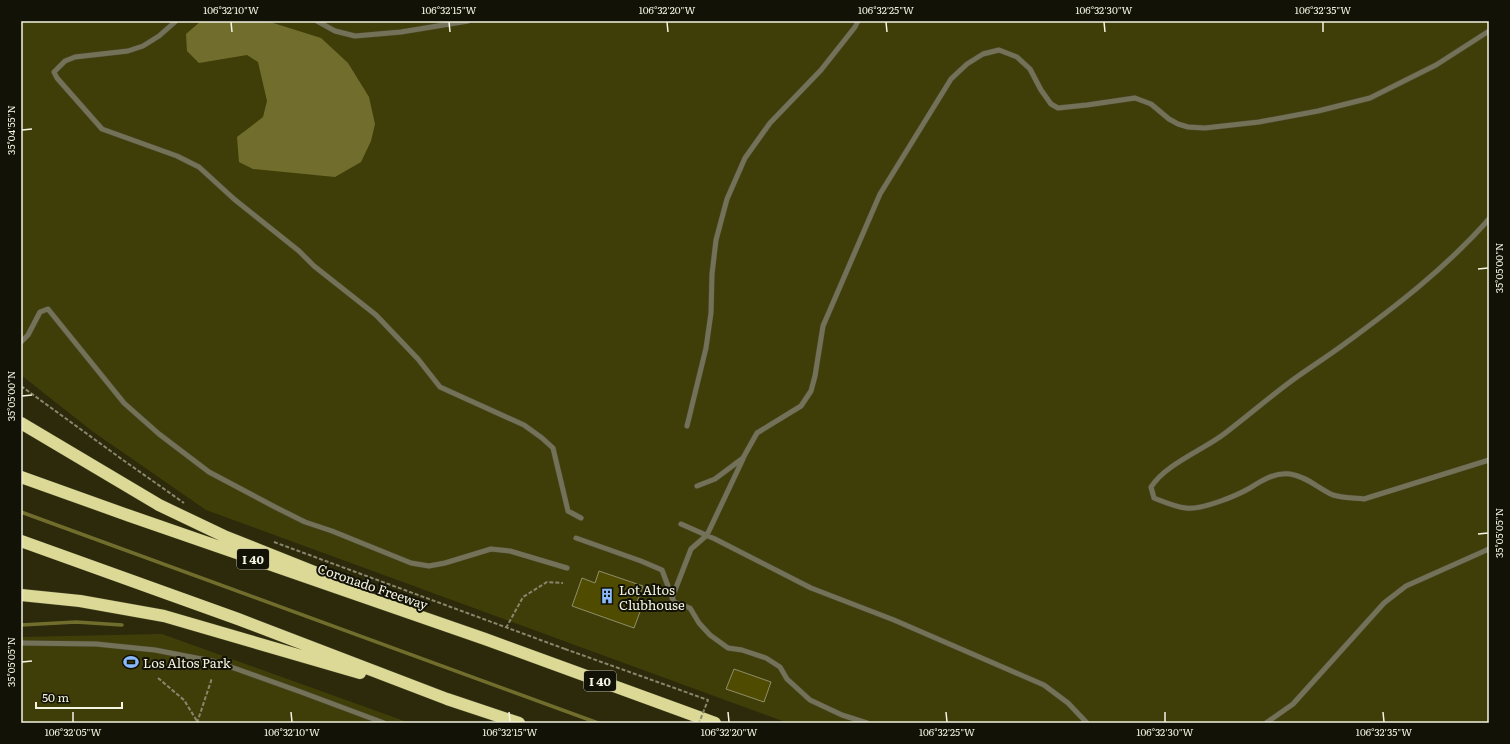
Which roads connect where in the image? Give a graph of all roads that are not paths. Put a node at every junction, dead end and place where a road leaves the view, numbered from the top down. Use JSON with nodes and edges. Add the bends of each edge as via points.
{"nodes":[{"id":1,"x":176,"y":21,"type":"edge"},
{"id":2,"x":317,"y":21,"type":"edge"},
{"id":3,"x":468,"y":21,"type":"edge"},
{"id":4,"x":858,"y":21,"type":"edge"},
{"id":5,"x":1489,"y":31,"type":"edge"},
{"id":6,"x":1489,"y":219,"type":"edge"},
{"id":7,"x":21,"y":342,"type":"edge"},
{"id":8,"x":21,"y":423,"type":"edge"},
{"id":9,"x":687,"y":426,"type":"dead end"},
{"id":10,"x":743,"y":458,"type":"junction"},
{"id":11,"x":1489,"y":460,"type":"edge"},
{"id":12,"x":21,"y":477,"type":"edge"},
{"id":13,"x":697,"y":486,"type":"dead end"},
{"id":14,"x":581,"y":518,"type":"dead end"},
{"id":15,"x":681,"y":524,"type":"dead end"},
{"id":16,"x":707,"y":535,"type":"junction"},
{"id":17,"x":576,"y":538,"type":"dead end"},
{"id":18,"x":21,"y":542,"type":"edge"},
{"id":19,"x":1489,"y":549,"type":"edge"},
{"id":20,"x":567,"y":568,"type":"dead end"},
{"id":21,"x":21,"y":595,"type":"edge"},
{"id":22,"x":672,"y":598,"type":"junction"},
{"id":23,"x":485,"y":639,"type":"junction"},
{"id":24,"x":21,"y":643,"type":"edge"},
{"id":25,"x":447,"y":698,"type":"junction"},
{"id":26,"x":384,"y":723,"type":"edge"},
{"id":27,"x":520,"y":723,"type":"edge"},
{"id":28,"x":715,"y":723,"type":"edge"},
{"id":29,"x":867,"y":723,"type":"edge"},
{"id":30,"x":1087,"y":723,"type":"edge"},
{"id":31,"x":1266,"y":723,"type":"edge"}],
"edges":[{"from":1,"to":14,"type":"lane","via":[[143,46],[128,51],[75,57],[65,61],[54,72],[102,129],[177,156],[199,167],[314,266],[376,315],[418,359],[440,387],[524,425],[542,438],[552,448],[568,511]]},
{"from":2,"to":3,"type":"lane","via":[[335,31],[355,36]]},
{"from":4,"to":9,"type":"lane","via":[[821,70],[770,123],[745,158],[726,200],[716,240],[712,274],[712,313],[706,348]]},
{"from":5,"to":10,"type":"lane","via":[[1436,65],[1370,98],[1259,122],[1206,128],[1178,124],[1151,104],[1135,98],[1058,108],[1051,104],[1030,69],[1017,57],[999,50],[983,54],[966,64],[951,79],[880,194],[823,326],[811,391],[801,406],[757,433]]},
{"from":6,"to":11,"type":"lane","via":[[1436,273],[1384,315],[1286,385],[1223,435],[1168,470],[1151,487],[1154,498],[1186,508],[1196,508],[1244,491],[1267,478],[1289,474],[1305,479],[1334,495],[1364,499]]},
{"from":7,"to":20,"type":"lane","via":[[28,335],[40,312],[48,309],[124,402],[160,434],[208,472],[305,522],[332,530],[412,563],[429,566],[491,549],[510,551]]},
{"from":8,"to":23,"type":"highway","via":[[158,505],[224,536]]},
{"from":10,"to":13,"type":"lane","via":[[715,479]]},
{"from":10,"to":16,"type":"lane"},
{"from":12,"to":23,"type":"highway","name":"Coronado Freeway","number":"I 40"},
{"from":15,"to":16,"type":"lane"},
{"from":16,"to":22,"type":"lane","via":[[691,549]]},
{"from":16,"to":30,"type":"lane","via":[[811,588],[894,620],[1044,685],[1068,703]]},
{"from":17,"to":22,"type":"lane","via":[[662,570]]},
{"from":18,"to":25,"type":"highway","via":[[238,619]]},
{"from":19,"to":31,"type":"lane","via":[[1406,586],[1384,603],[1292,704]]},
{"from":21,"to":25,"type":"highway","via":[[80,601],[164,616]]},
{"from":22,"to":29,"type":"lane","via":[[674,602],[690,608],[710,635],[728,648],[766,658],[780,666],[787,679],[810,700]]},
{"from":23,"to":28,"type":"highway","name":"Coronado Freeway","number":"I 40"},
{"from":24,"to":26,"type":"lane","via":[[96,644],[155,650],[217,662]]},
{"from":25,"to":27,"type":"highway"}]}
